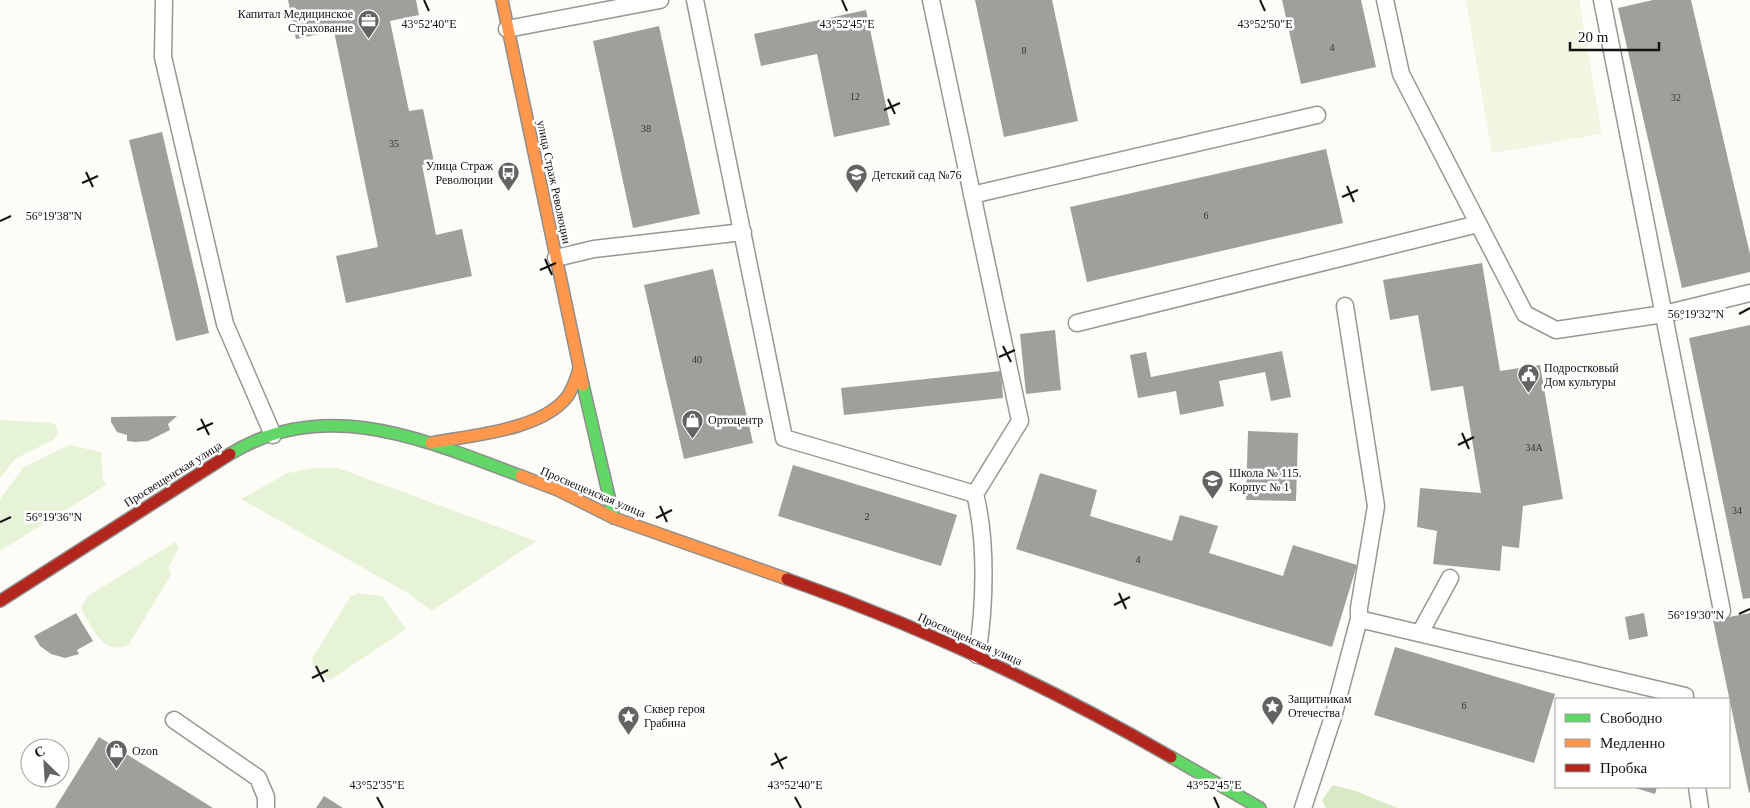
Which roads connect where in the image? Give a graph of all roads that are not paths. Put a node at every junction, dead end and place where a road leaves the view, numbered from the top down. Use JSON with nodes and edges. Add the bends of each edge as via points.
{"nodes":[{"id":1,"x":164,"y":0,"type":"edge"},
{"id":2,"x":502,"y":0,"type":"edge"},
{"id":3,"x":660,"y":0,"type":"edge"},
{"id":4,"x":696,"y":0,"type":"edge"},
{"id":5,"x":931,"y":0,"type":"edge"},
{"id":6,"x":1385,"y":0,"type":"edge"},
{"id":7,"x":1602,"y":0,"type":"edge"},
{"id":8,"x":507,"y":29,"type":"junction"},
{"id":9,"x":1317,"y":115,"type":"dead end"},
{"id":10,"x":972,"y":195,"type":"junction"},
{"id":11,"x":1478,"y":224,"type":"junction"},
{"id":12,"x":743,"y":232,"type":"junction"},
{"id":13,"x":556,"y":258,"type":"junction"},
{"id":14,"x":1750,"y":293,"type":"edge"},
{"id":15,"x":1345,"y":306,"type":"dead end"},
{"id":16,"x":1664,"y":314,"type":"junction"},
{"id":17,"x":1077,"y":323,"type":"dead end"},
{"id":18,"x":580,"y":370,"type":"junction"},
{"id":19,"x":273,"y":435,"type":"junction"},
{"id":20,"x":431,"y":443,"type":"junction"},
{"id":21,"x":975,"y":494,"type":"junction"},
{"id":22,"x":614,"y":518,"type":"junction"},
{"id":23,"x":1450,"y":578,"type":"dead end"},
{"id":24,"x":0,"y":601,"type":"edge"},
{"id":25,"x":1722,"y":611,"type":"dead end"},
{"id":26,"x":1359,"y":618,"type":"junction"},
{"id":27,"x":1420,"y":633,"type":"junction"},
{"id":28,"x":977,"y":655,"type":"junction"},
{"id":29,"x":1685,"y":698,"type":"edge"},
{"id":30,"x":174,"y":720,"type":"dead end"},
{"id":31,"x":1697,"y":788,"type":"edge"},
{"id":32,"x":266,"y":808,"type":"edge"},
{"id":33,"x":1260,"y":808,"type":"edge"},
{"id":34,"x":1303,"y":808,"type":"edge"},
{"id":35,"x":1700,"y":808,"type":"edge"}],
"edges":[{"from":1,"to":19,"type":"lane","via":[[163,57],[225,324]]},
{"from":2,"to":8,"type":"main road","name":"улица Страж Революции"},
{"from":3,"to":8,"type":"lane"},
{"from":4,"to":12,"type":"lane"},
{"from":5,"to":10,"type":"lane"},
{"from":6,"to":11,"type":"lane","via":[[1401,74]]},
{"from":7,"to":16,"type":"lane"},
{"from":8,"to":13,"type":"main road","name":"улица Страж Революции"},
{"from":9,"to":10,"type":"lane"},
{"from":10,"to":21,"type":"lane","via":[[1020,421]]},
{"from":11,"to":16,"type":"lane","via":[[1525,314],[1556,330]]},
{"from":11,"to":17,"type":"lane"},
{"from":12,"to":13,"type":"lane","via":[[594,249]]},
{"from":12,"to":21,"type":"lane","via":[[784,438]]},
{"from":13,"to":18,"type":"main road","name":"улица Страж Революции"},
{"from":14,"to":16,"type":"lane"},
{"from":15,"to":26,"type":"lane","via":[[1376,506]]},
{"from":16,"to":25,"type":"lane"},
{"from":18,"to":20,"type":"main road","via":[[566,399],[539,417],[518,425]]},
{"from":18,"to":22,"type":"main road","name":"улица Страж Революции"},
{"from":19,"to":20,"type":"main road","name":"Просвещенская улица","via":[[300,428],[353,426],[380,429]]},
{"from":19,"to":24,"type":"main road","name":"Просвещенская улица","via":[[237,450],[200,472]]},
{"from":20,"to":22,"type":"main road","name":"Просвещенская улица","via":[[558,490]]},
{"from":21,"to":28,"type":"lane","via":[[982,520],[982,624]]},
{"from":22,"to":28,"type":"main road","name":"Просвещенская улица","via":[[857,604]]},
{"from":23,"to":27,"type":"lane"},
{"from":26,"to":27,"type":"lane"},
{"from":26,"to":34,"type":"lane","via":[[1333,717]]},
{"from":27,"to":29,"type":"lane"},
{"from":28,"to":33,"type":"main road","name":"Просвещенская улица","via":[[1126,730]]},
{"from":30,"to":32,"type":"lane","via":[[258,778],[266,798]]},
{"from":31,"to":35,"type":"lane"}]}
